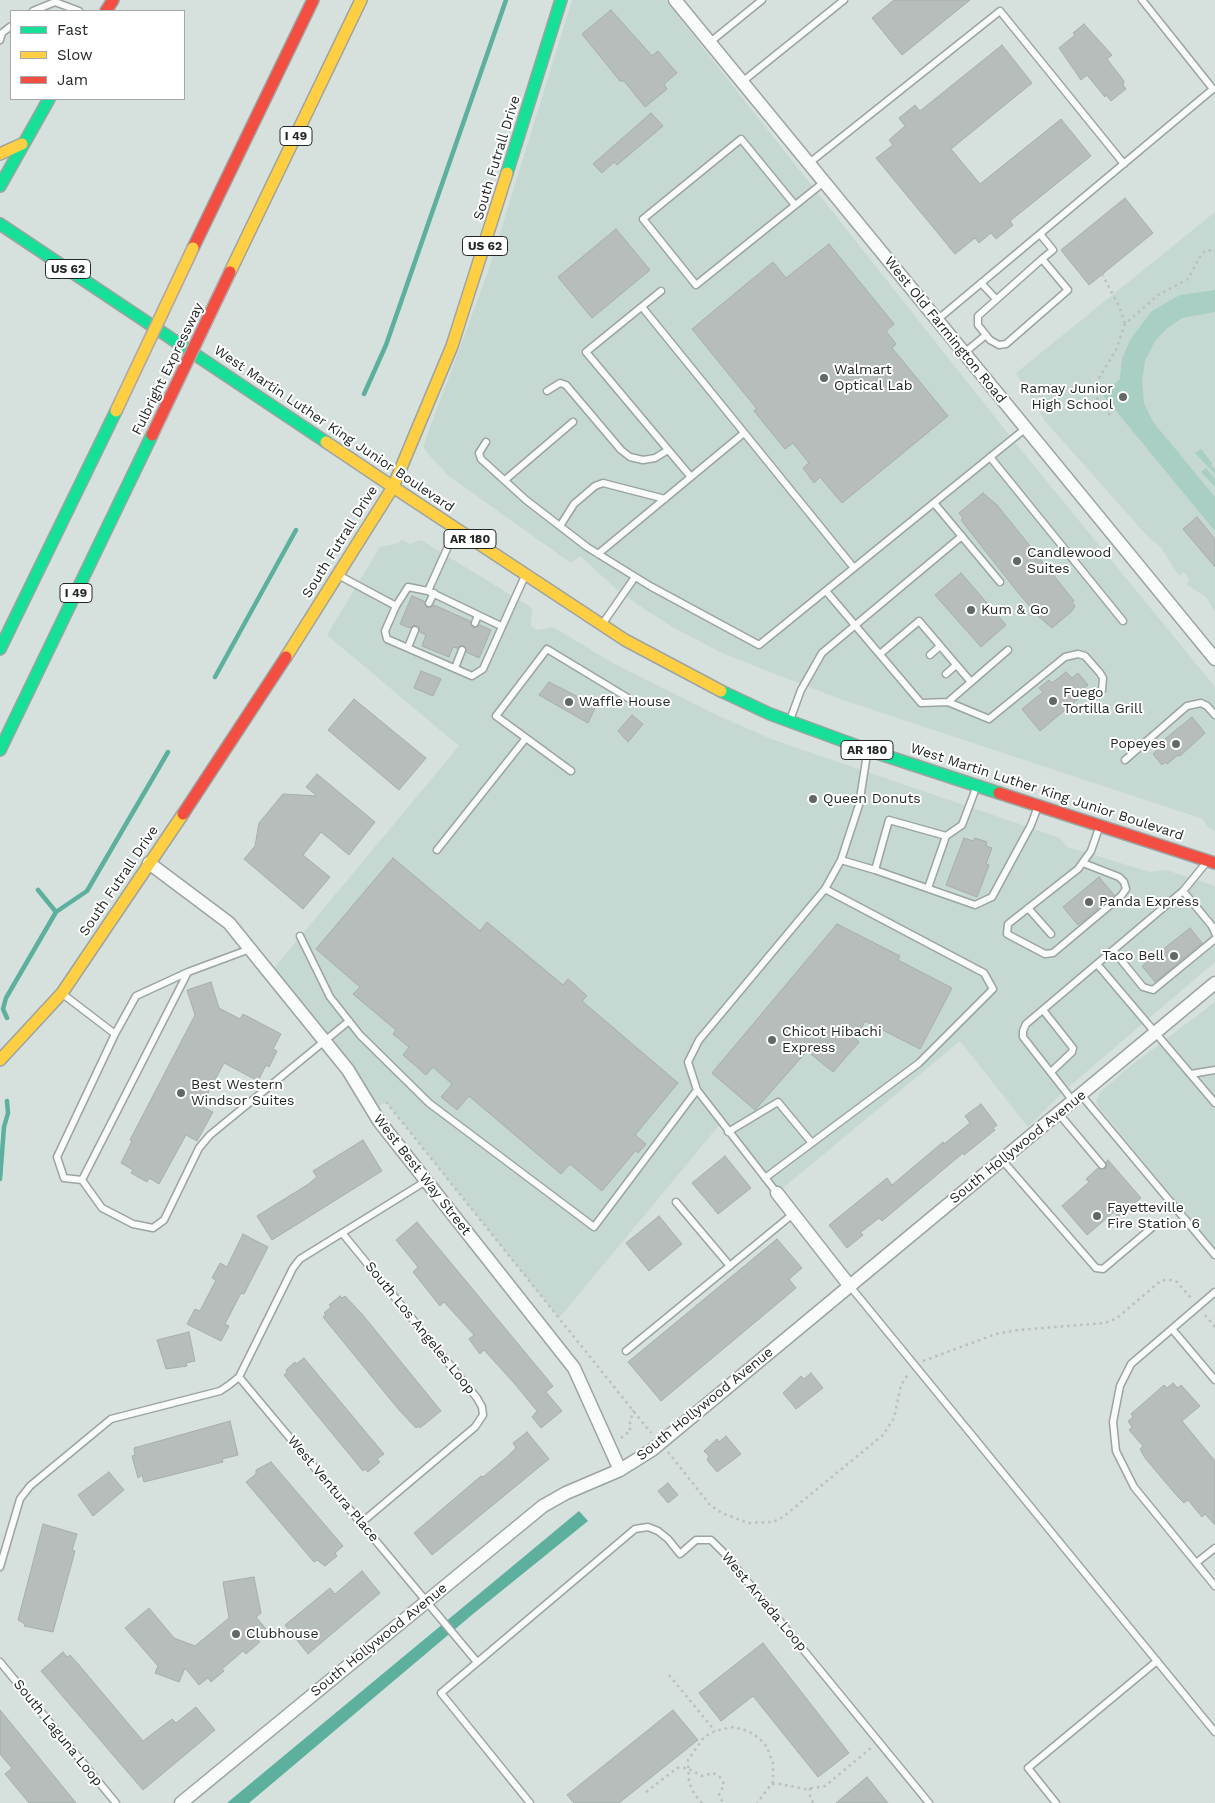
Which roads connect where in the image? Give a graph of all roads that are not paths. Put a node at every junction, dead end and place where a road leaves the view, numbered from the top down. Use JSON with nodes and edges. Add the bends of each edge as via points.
{"nodes":[{"id":1,"x":313,"y":0,"type":"edge"},
{"id":2,"x":361,"y":0,"type":"edge"},
{"id":3,"x":561,"y":0,"type":"edge"},
{"id":4,"x":675,"y":0,"type":"edge"},
{"id":5,"x":762,"y":0,"type":"edge"},
{"id":6,"x":844,"y":0,"type":"edge"},
{"id":7,"x":1142,"y":0,"type":"edge"},
{"id":8,"x":35,"y":10,"type":"edge"},
{"id":9,"x":76,"y":10,"type":"edge"},
{"id":10,"x":710,"y":43,"type":"junction"},
{"id":11,"x":742,"y":82,"type":"junction"},
{"id":12,"x":48,"y":100,"type":"edge"},
{"id":13,"x":22,"y":144,"type":"junction"},
{"id":14,"x":0,"y":154,"type":"edge"},
{"id":15,"x":808,"y":164,"type":"junction"},
{"id":16,"x":1124,"y":164,"type":"junction"},
{"id":17,"x":824,"y":182,"type":"junction"},
{"id":18,"x":0,"y":186,"type":"edge"},
{"id":19,"x":795,"y":205,"type":"junction"},
{"id":20,"x":0,"y":224,"type":"edge"},
{"id":21,"x":1040,"y":234,"type":"junction"},
{"id":22,"x":1042,"y":259,"type":"junction"},
{"id":23,"x":981,"y":283,"type":"junction"},
{"id":24,"x":661,"y":291,"type":"dead end"},
{"id":25,"x":996,"y":299,"type":"junction"},
{"id":26,"x":642,"y":306,"type":"junction"},
{"id":27,"x":937,"y":320,"type":"junction"},
{"id":28,"x":986,"y":335,"type":"junction"},
{"id":29,"x":964,"y":353,"type":"junction"},
{"id":30,"x":547,"y":391,"type":"dead end"},
{"id":31,"x":572,"y":422,"type":"dead end"},
{"id":32,"x":1026,"y":428,"type":"junction"},
{"id":33,"x":744,"y":433,"type":"junction"},
{"id":34,"x":486,"y":442,"type":"dead end"},
{"id":35,"x":668,"y":450,"type":"junction"},
{"id":36,"x":990,"y":457,"type":"junction"},
{"id":37,"x":691,"y":478,"type":"junction"},
{"id":38,"x":504,"y":480,"type":"junction"},
{"id":39,"x":393,"y":487,"type":"junction"},
{"id":40,"x":664,"y":499,"type":"junction"},
{"id":41,"x":934,"y":503,"type":"junction"},
{"id":42,"x":560,"y":526,"type":"junction"},
{"id":43,"x":456,"y":530,"type":"junction"},
{"id":44,"x":962,"y":536,"type":"junction"},
{"id":45,"x":598,"y":554,"type":"junction"},
{"id":46,"x":854,"y":568,"type":"junction"},
{"id":47,"x":526,"y":573,"type":"junction"},
{"id":48,"x":336,"y":574,"type":"junction"},
{"id":49,"x":636,"y":577,"type":"junction"},
{"id":50,"x":1000,"y":582,"type":"dead end"},
{"id":51,"x":826,"y":591,"type":"junction"},
{"id":52,"x":431,"y":592,"type":"junction"},
{"id":53,"x":429,"y":603,"type":"dead end"},
{"id":54,"x":396,"y":606,"type":"junction"},
{"id":55,"x":478,"y":615,"type":"junction"},
{"id":56,"x":1123,"y":621,"type":"dead end"},
{"id":57,"x":475,"y":623,"type":"dead end"},
{"id":58,"x":603,"y":624,"type":"junction"},
{"id":59,"x":855,"y":625,"type":"junction"},
{"id":60,"x":501,"y":626,"type":"junction"},
{"id":61,"x":415,"y":630,"type":"dead end"},
{"id":62,"x":940,"y":646,"type":"junction"},
{"id":63,"x":408,"y":647,"type":"junction"},
{"id":64,"x":0,"y":649,"type":"edge"},
{"id":65,"x":462,"y":650,"type":"dead end"},
{"id":66,"x":1008,"y":650,"type":"dead end"},
{"id":67,"x":880,"y":654,"type":"junction"},
{"id":68,"x":930,"y":655,"type":"dead end"},
{"id":69,"x":1215,"y":659,"type":"edge"},
{"id":70,"x":956,"y":665,"type":"junction"},
{"id":71,"x":455,"y":668,"type":"junction"},
{"id":72,"x":946,"y":674,"type":"dead end"},
{"id":73,"x":970,"y":682,"type":"junction"},
{"id":74,"x":1102,"y":690,"type":"dead end"},
{"id":75,"x":628,"y":698,"type":"dead end"},
{"id":76,"x":948,"y":702,"type":"junction"},
{"id":77,"x":1215,"y":714,"type":"edge"},
{"id":78,"x":790,"y":721,"type":"junction"},
{"id":79,"x":526,"y":738,"type":"junction"},
{"id":80,"x":0,"y":750,"type":"edge"},
{"id":81,"x":868,"y":750,"type":"junction"},
{"id":82,"x":1125,"y":760,"type":"dead end"},
{"id":83,"x":571,"y":771,"type":"dead end"},
{"id":84,"x":977,"y":785,"type":"junction"},
{"id":85,"x":1038,"y":805,"type":"junction"},
{"id":86,"x":1100,"y":825,"type":"junction"},
{"id":87,"x":946,"y":836,"type":"junction"},
{"id":88,"x":437,"y":850,"type":"dead end"},
{"id":89,"x":841,"y":860,"type":"junction"},
{"id":90,"x":1211,"y":862,"type":"edge"},
{"id":91,"x":149,"y":863,"type":"junction"},
{"id":92,"x":1083,"y":863,"type":"junction"},
{"id":93,"x":875,"y":870,"type":"junction"},
{"id":94,"x":928,"y":888,"type":"junction"},
{"id":95,"x":825,"y":889,"type":"junction"},
{"id":96,"x":1183,"y":891,"type":"junction"},
{"id":97,"x":1028,"y":908,"type":"junction"},
{"id":98,"x":1215,"y":933,"type":"edge"},
{"id":99,"x":1051,"y":934,"type":"dead end"},
{"id":100,"x":300,"y":936,"type":"dead end"},
{"id":101,"x":1215,"y":939,"type":"edge"},
{"id":102,"x":250,"y":948,"type":"junction"},
{"id":103,"x":1113,"y":950,"type":"junction"},
{"id":104,"x":1097,"y":964,"type":"junction"},
{"id":105,"x":188,"y":972,"type":"junction"},
{"id":106,"x":1215,"y":983,"type":"edge"},
{"id":107,"x":62,"y":994,"type":"junction"},
{"id":108,"x":1043,"y":1010,"type":"junction"},
{"id":109,"x":349,"y":1020,"type":"junction"},
{"id":110,"x":1157,"y":1032,"type":"junction"},
{"id":111,"x":115,"y":1034,"type":"junction"},
{"id":112,"x":325,"y":1041,"type":"junction"},
{"id":113,"x":0,"y":1060,"type":"edge"},
{"id":114,"x":1215,"y":1070,"type":"edge"},
{"id":115,"x":1051,"y":1072,"type":"junction"},
{"id":116,"x":1191,"y":1074,"type":"junction"},
{"id":117,"x":696,"y":1090,"type":"junction"},
{"id":118,"x":1078,"y":1099,"type":"junction"},
{"id":119,"x":1215,"y":1103,"type":"edge"},
{"id":120,"x":1059,"y":1114,"type":"junction"},
{"id":121,"x":728,"y":1132,"type":"junction"},
{"id":122,"x":812,"y":1143,"type":"junction"},
{"id":123,"x":1002,"y":1160,"type":"junction"},
{"id":124,"x":1102,"y":1164,"type":"dead end"},
{"id":125,"x":765,"y":1178,"type":"junction"},
{"id":126,"x":82,"y":1180,"type":"junction"},
{"id":127,"x":426,"y":1180,"type":"junction"},
{"id":128,"x":777,"y":1193,"type":"joint"},
{"id":129,"x":676,"y":1202,"type":"dead end"},
{"id":130,"x":793,"y":1214,"type":"junction"},
{"id":131,"x":1155,"y":1226,"type":"dead end"},
{"id":132,"x":343,"y":1234,"type":"junction"},
{"id":133,"x":1215,"y":1255,"type":"edge"},
{"id":134,"x":730,"y":1266,"type":"junction"},
{"id":135,"x":849,"y":1285,"type":"junction"},
{"id":136,"x":1215,"y":1292,"type":"edge"},
{"id":137,"x":1172,"y":1329,"type":"junction"},
{"id":138,"x":626,"y":1351,"type":"dead end"},
{"id":139,"x":239,"y":1377,"type":"junction"},
{"id":140,"x":1215,"y":1380,"type":"edge"},
{"id":141,"x":620,"y":1470,"type":"junction"},
{"id":142,"x":361,"y":1523,"type":"junction"},
{"id":143,"x":1215,"y":1548,"type":"edge"},
{"id":144,"x":1196,"y":1564,"type":"junction"},
{"id":145,"x":0,"y":1567,"type":"edge"},
{"id":146,"x":1215,"y":1586,"type":"edge"},
{"id":147,"x":426,"y":1601,"type":"junction"},
{"id":148,"x":1157,"y":1661,"type":"junction"},
{"id":149,"x":0,"y":1662,"type":"edge"},
{"id":150,"x":477,"y":1662,"type":"junction"},
{"id":151,"x":1215,"y":1732,"type":"edge"},
{"id":152,"x":116,"y":1803,"type":"edge"},
{"id":153,"x":181,"y":1803,"type":"edge"},
{"id":154,"x":530,"y":1803,"type":"edge"},
{"id":155,"x":928,"y":1803,"type":"edge"},
{"id":156,"x":1056,"y":1803,"type":"edge"}],
"edges":[{"from":1,"to":64,"type":"main road","name":"Fulbright Expressway","bridge":true},
{"from":2,"to":80,"type":"main road","name":"Fulbright Expressway","number":"I 49","bridge":true},
{"from":3,"to":39,"type":"main road","name":"South Futrall Drive","number":"US 62","via":[[468,299],[448,356]]},
{"from":4,"to":10,"type":"street","name":"West Old Farmington Road"},
{"from":5,"to":10,"type":"lane"},
{"from":6,"to":11,"type":"lane"},
{"from":7,"to":16,"type":"lane","via":[[1213,90]]},
{"from":8,"to":9,"type":"lane","via":[[55,2]]},
{"from":10,"to":11,"type":"street","name":"West Old Farmington Road"},
{"from":11,"to":15,"type":"street","name":"West Old Farmington Road"},
{"from":12,"to":13,"type":"main road"},
{"from":13,"to":14,"type":"main road"},
{"from":13,"to":18,"type":"main road"},
{"from":15,"to":16,"type":"lane","via":[[1000,11]]},
{"from":15,"to":17,"type":"street","name":"West Old Farmington Road"},
{"from":16,"to":21,"type":"lane"},
{"from":17,"to":19,"type":"lane"},
{"from":17,"to":27,"type":"street","name":"West Old Farmington Road"},
{"from":19,"to":19,"type":"lane","via":[[696,285],[643,219],[741,139]]},
{"from":20,"to":39,"type":"main road","name":"West Martin Luther King Junior Boulevard","number":"US 62"},
{"from":21,"to":22,"type":"lane","via":[[1053,250]]},
{"from":21,"to":23,"type":"lane"},
{"from":22,"to":25,"type":"lane"},
{"from":22,"to":28,"type":"lane","via":[[1068,290],[1006,344],[998,346]]},
{"from":23,"to":25,"type":"lane"},
{"from":23,"to":27,"type":"lane"},
{"from":24,"to":26,"type":"lane"},
{"from":25,"to":28,"type":"lane","via":[[978,316],[978,325]]},
{"from":26,"to":33,"type":"lane"},
{"from":26,"to":35,"type":"lane","via":[[586,352]]},
{"from":27,"to":29,"type":"street","name":"West Old Farmington Road"},
{"from":28,"to":29,"type":"lane"},
{"from":29,"to":32,"type":"street","name":"West Old Farmington Road"},
{"from":30,"to":35,"type":"lane","via":[[560,383],[566,385],[630,457],[655,458]]},
{"from":31,"to":38,"type":"lane"},
{"from":32,"to":36,"type":"lane"},
{"from":32,"to":69,"type":"street","name":"West Old Farmington Road"},
{"from":33,"to":37,"type":"lane"},
{"from":33,"to":46,"type":"lane"},
{"from":34,"to":38,"type":"lane","via":[[479,453],[481,459]]},
{"from":35,"to":37,"type":"lane"},
{"from":36,"to":41,"type":"lane"},
{"from":36,"to":56,"type":"lane"},
{"from":37,"to":40,"type":"lane"},
{"from":38,"to":42,"type":"lane"},
{"from":39,"to":43,"type":"main road","name":"West Martin Luther King Junior Boulevard","number":"AR 180"},
{"from":39,"to":48,"type":"main road","name":"South Futrall Drive"},
{"from":40,"to":42,"type":"lane","via":[[603,483],[574,504]]},
{"from":40,"to":45,"type":"lane"},
{"from":41,"to":44,"type":"lane"},
{"from":41,"to":46,"type":"lane"},
{"from":42,"to":45,"type":"lane"},
{"from":43,"to":47,"type":"main road","name":"West Martin Luther King Junior Boulevard","number":"AR 180"},
{"from":43,"to":52,"type":"lane"},
{"from":44,"to":50,"type":"lane"},
{"from":44,"to":59,"type":"lane"},
{"from":45,"to":49,"type":"lane"},
{"from":46,"to":51,"type":"lane"},
{"from":47,"to":58,"type":"main road","name":"West Martin Luther King Junior Boulevard","number":"AR 180"},
{"from":47,"to":60,"type":"lane"},
{"from":48,"to":54,"type":"lane"},
{"from":48,"to":91,"type":"main road","name":"South Futrall Drive","via":[[232,742]]},
{"from":49,"to":51,"type":"lane","via":[[758,645]]},
{"from":49,"to":58,"type":"lane"},
{"from":51,"to":59,"type":"lane"},
{"from":52,"to":53,"type":"lane"},
{"from":52,"to":54,"type":"lane","via":[[408,588]]},
{"from":52,"to":55,"type":"lane"},
{"from":54,"to":63,"type":"lane","via":[[385,631],[388,639]]},
{"from":55,"to":57,"type":"lane"},
{"from":55,"to":60,"type":"lane"},
{"from":58,"to":78,"type":"main road","name":"West Martin Luther King Junior Boulevard","number":"AR 180","via":[[625,640],[698,680]]},
{"from":59,"to":67,"type":"lane"},
{"from":59,"to":78,"type":"lane","via":[[822,653],[801,690]]},
{"from":60,"to":71,"type":"lane","via":[[484,669],[472,676]]},
{"from":61,"to":63,"type":"lane"},
{"from":62,"to":67,"type":"lane","via":[[918,621]]},
{"from":62,"to":68,"type":"lane"},
{"from":62,"to":70,"type":"lane"},
{"from":63,"to":71,"type":"lane"},
{"from":65,"to":71,"type":"lane"},
{"from":66,"to":73,"type":"lane"},
{"from":67,"to":76,"type":"lane","via":[[904,678],[921,703]]},
{"from":70,"to":72,"type":"lane"},
{"from":70,"to":73,"type":"lane"},
{"from":73,"to":76,"type":"lane"},
{"from":74,"to":76,"type":"lane","via":[[1100,672],[1085,656],[1071,654],[989,719]]},
{"from":75,"to":79,"type":"lane","via":[[547,649],[496,716]]},
{"from":77,"to":82,"type":"lane","via":[[1201,703],[1188,706]]},
{"from":78,"to":81,"type":"main road","name":"West Martin Luther King Junior Boulevard","number":"AR 180"},
{"from":79,"to":83,"type":"lane"},
{"from":79,"to":88,"type":"lane"},
{"from":81,"to":84,"type":"main road","name":"West Martin Luther King Junior Boulevard","number":"AR 180"},
{"from":81,"to":89,"type":"lane","via":[[859,805]]},
{"from":84,"to":85,"type":"main road","name":"West Martin Luther King Junior Boulevard","number":"AR 180"},
{"from":84,"to":87,"type":"lane","via":[[962,825]]},
{"from":85,"to":86,"type":"main road","name":"West Martin Luther King Junior Boulevard","number":"AR 180"},
{"from":85,"to":94,"type":"lane","via":[[1031,825],[992,897],[975,905]]},
{"from":86,"to":90,"type":"main road","name":"West Martin Luther King Junior Boulevard","number":"AR 180"},
{"from":86,"to":92,"type":"lane"},
{"from":87,"to":93,"type":"lane","via":[[889,820]]},
{"from":87,"to":94,"type":"lane"},
{"from":89,"to":93,"type":"lane"},
{"from":89,"to":95,"type":"lane"},
{"from":90,"to":96,"type":"lane"},
{"from":91,"to":102,"type":"street","name":"West Best Way Street","via":[[229,923]]},
{"from":91,"to":107,"type":"main road","name":"South Futrall Drive"},
{"from":92,"to":97,"type":"lane"},
{"from":92,"to":97,"type":"lane","via":[[1118,877],[1126,889],[1053,953],[1045,954],[1007,934],[1008,924]]},
{"from":93,"to":94,"type":"lane"},
{"from":95,"to":117,"type":"lane","via":[[699,1040],[688,1062]]},
{"from":95,"to":122,"type":"lane","via":[[984,972],[993,989],[919,1064]]},
{"from":96,"to":98,"type":"lane"},
{"from":96,"to":103,"type":"lane"},
{"from":97,"to":99,"type":"lane"},
{"from":100,"to":109,"type":"lane","via":[[330,997]]},
{"from":101,"to":103,"type":"lane","via":[[1153,990],[1144,987]]},
{"from":102,"to":105,"type":"lane"},
{"from":102,"to":112,"type":"street","name":"West Best Way Street"},
{"from":103,"to":104,"type":"lane"},
{"from":104,"to":108,"type":"lane"},
{"from":104,"to":110,"type":"lane"},
{"from":105,"to":111,"type":"lane","via":[[136,996]]},
{"from":105,"to":126,"type":"lane"},
{"from":106,"to":110,"type":"street","name":"South Hollywood Avenue"},
{"from":107,"to":111,"type":"lane"},
{"from":107,"to":113,"type":"main road","name":"South Futrall Drive"},
{"from":108,"to":115,"type":"lane","via":[[1026,1024],[1023,1037]]},
{"from":108,"to":115,"type":"lane","via":[[1073,1048]]},
{"from":109,"to":112,"type":"lane"},
{"from":109,"to":117,"type":"lane","via":[[429,1103],[594,1227]]},
{"from":110,"to":116,"type":"lane"},
{"from":110,"to":118,"type":"street","name":"South Hollywood Avenue"},
{"from":111,"to":126,"type":"lane","via":[[57,1157],[64,1178]]},
{"from":112,"to":126,"type":"lane","via":[[210,1135],[200,1148],[164,1220],[153,1228],[133,1224],[102,1208]]},
{"from":112,"to":127,"type":"street","name":"West Best Way Street","via":[[357,1083],[378,1121]]},
{"from":114,"to":116,"type":"lane"},
{"from":115,"to":118,"type":"lane"},
{"from":116,"to":119,"type":"lane"},
{"from":117,"to":121,"type":"lane"},
{"from":118,"to":120,"type":"street","name":"South Hollywood Avenue"},
{"from":118,"to":133,"type":"lane"},
{"from":120,"to":123,"type":"street","name":"South Hollywood Avenue"},
{"from":120,"to":124,"type":"lane"},
{"from":121,"to":122,"type":"lane","via":[[778,1102]]},
{"from":121,"to":125,"type":"lane"},
{"from":122,"to":125,"type":"lane"},
{"from":123,"to":131,"type":"lane","via":[[1096,1268],[1103,1269]]},
{"from":123,"to":135,"type":"street","name":"South Hollywood Avenue"},
{"from":125,"to":128,"type":"lane"},
{"from":127,"to":132,"type":"lane"},
{"from":127,"to":141,"type":"street","name":"West Best Way Street","via":[[574,1368]]},
{"from":128,"to":130,"type":"street"},
{"from":129,"to":134,"type":"lane"},
{"from":130,"to":134,"type":"lane"},
{"from":130,"to":135,"type":"street"},
{"from":132,"to":139,"type":"lane","via":[[300,1260],[293,1268]]},
{"from":132,"to":142,"type":"lane","name":"South Los Angeles Loop","via":[[478,1398],[483,1414],[475,1427]]},
{"from":134,"to":138,"type":"lane"},
{"from":135,"to":141,"type":"street","name":"South Hollywood Avenue","via":[[652,1450]]},
{"from":135,"to":148,"type":"lane"},
{"from":136,"to":137,"type":"lane"},
{"from":137,"to":140,"type":"lane"},
{"from":137,"to":144,"type":"lane","via":[[1131,1364],[1120,1386],[1113,1422],[1116,1451],[1134,1487]]},
{"from":139,"to":142,"type":"lane","name":"West Ventura Place"},
{"from":139,"to":145,"type":"lane","via":[[220,1391],[117,1417],[105,1423],[24,1492]]},
{"from":141,"to":147,"type":"street","name":"South Hollywood Avenue","via":[[543,1506]]},
{"from":142,"to":147,"type":"lane","name":"West Ventura Place"},
{"from":143,"to":144,"type":"lane"},
{"from":144,"to":146,"type":"lane"},
{"from":147,"to":150,"type":"lane"},
{"from":147,"to":153,"type":"street","name":"South Hollywood Avenue"},
{"from":148,"to":151,"type":"lane"},
{"from":148,"to":156,"type":"lane","via":[[1028,1768]]},
{"from":149,"to":152,"type":"lane","name":"South Laguna Loop"},
{"from":150,"to":154,"type":"lane","name":"West Arvada Loop","via":[[440,1693]]},
{"from":150,"to":155,"type":"lane","name":"West Arvada Loop","via":[[635,1530],[648,1527],[668,1539],[680,1554],[696,1540],[711,1540]]}]}
